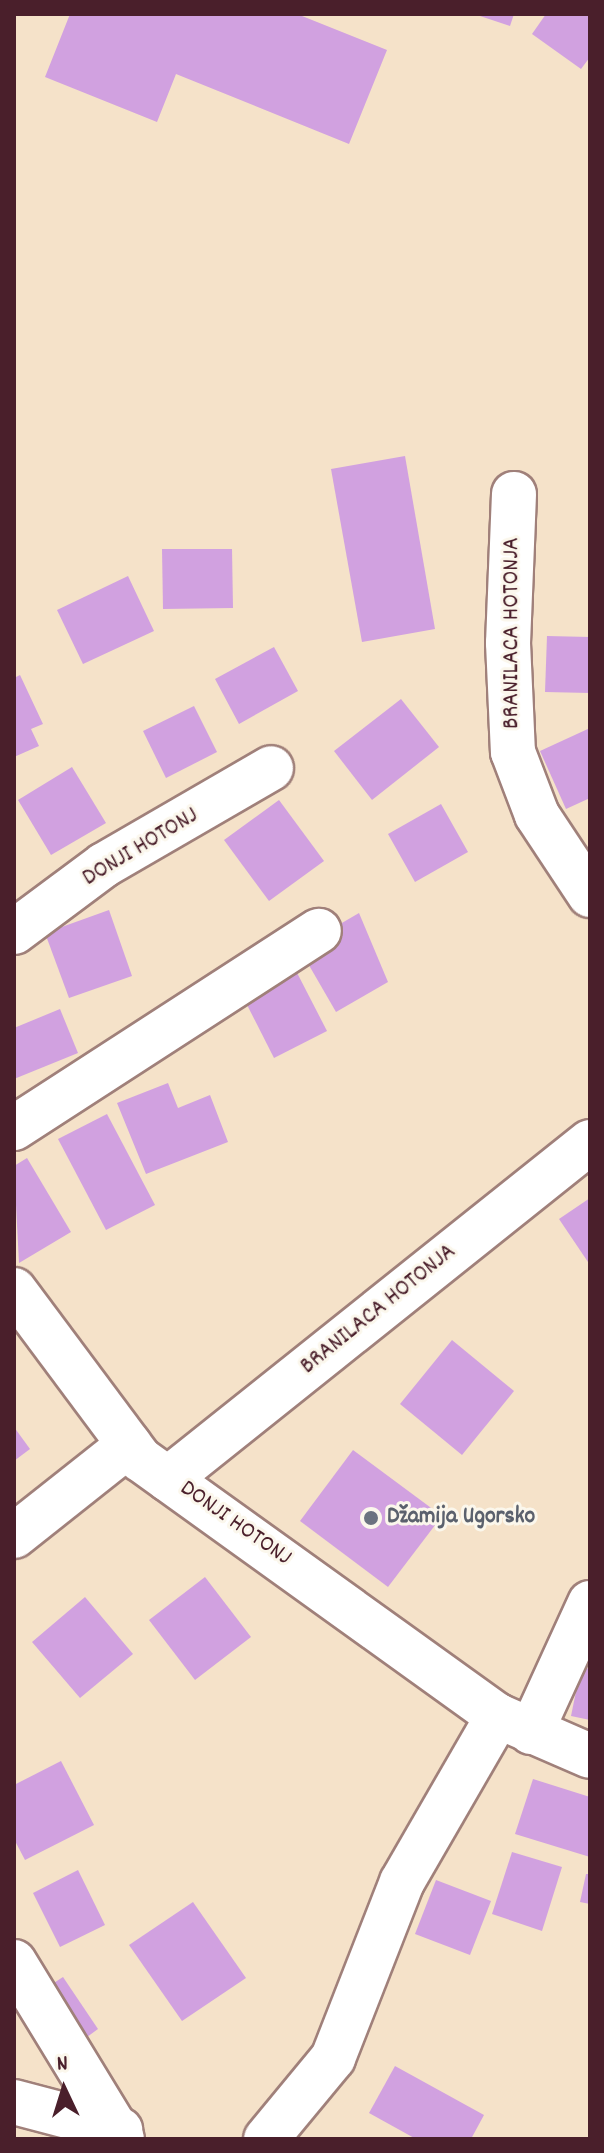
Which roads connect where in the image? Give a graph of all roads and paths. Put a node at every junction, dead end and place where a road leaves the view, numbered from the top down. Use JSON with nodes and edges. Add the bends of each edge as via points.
{"nodes":[{"id":1,"x":514,"y":494,"type":"dead end"},
{"id":2,"x":271,"y":768,"type":"dead end"},
{"id":3,"x":590,"y":895,"type":"edge"},
{"id":4,"x":319,"y":931,"type":"dead end"},
{"id":5,"x":14,"y":932,"type":"edge"},
{"id":6,"x":14,"y":1128,"type":"edge"},
{"id":7,"x":590,"y":1142,"type":"edge"},
{"id":8,"x":14,"y":1290,"type":"edge"},
{"id":9,"x":129,"y":1445,"type":"junction"},
{"id":10,"x":168,"y":1479,"type":"junction"},
{"id":11,"x":14,"y":1536,"type":"edge"},
{"id":12,"x":590,"y":1603,"type":"edge"},
{"id":13,"x":515,"y":1724,"type":"junction"},
{"id":14,"x":590,"y":1756,"type":"edge"},
{"id":15,"x":14,"y":1962,"type":"edge"},
{"id":16,"x":14,"y":2102,"type":"edge"},
{"id":17,"x":121,"y":2134,"type":"edge"},
{"id":18,"x":266,"y":2139,"type":"edge"}],
"edges":[{"from":1,"to":3,"type":"street","name":"BRANILACA HOTONJA","via":[[508,643],[513,752],[537,815]]},
{"from":2,"to":5,"type":"street","name":"DONJI HOTONJ","via":[[104,865]]},
{"from":4,"to":6,"type":"street"},
{"from":7,"to":10,"type":"street","name":"BRANILACA HOTONJA"},
{"from":8,"to":9,"type":"street","name":"DONJI HOTONJ"},
{"from":9,"to":10,"type":"street","name":"DONJI HOTONJ"},
{"from":9,"to":11,"type":"street"},
{"from":10,"to":13,"type":"street","name":"DONJI HOTONJ"},
{"from":12,"to":13,"type":"street"},
{"from":13,"to":14,"type":"street","name":"DONJI HOTONJ"},
{"from":13,"to":18,"type":"street","via":[[402,1882],[333,2058]]},
{"from":15,"to":17,"type":"street"},
{"from":16,"to":17,"type":"street"}]}
